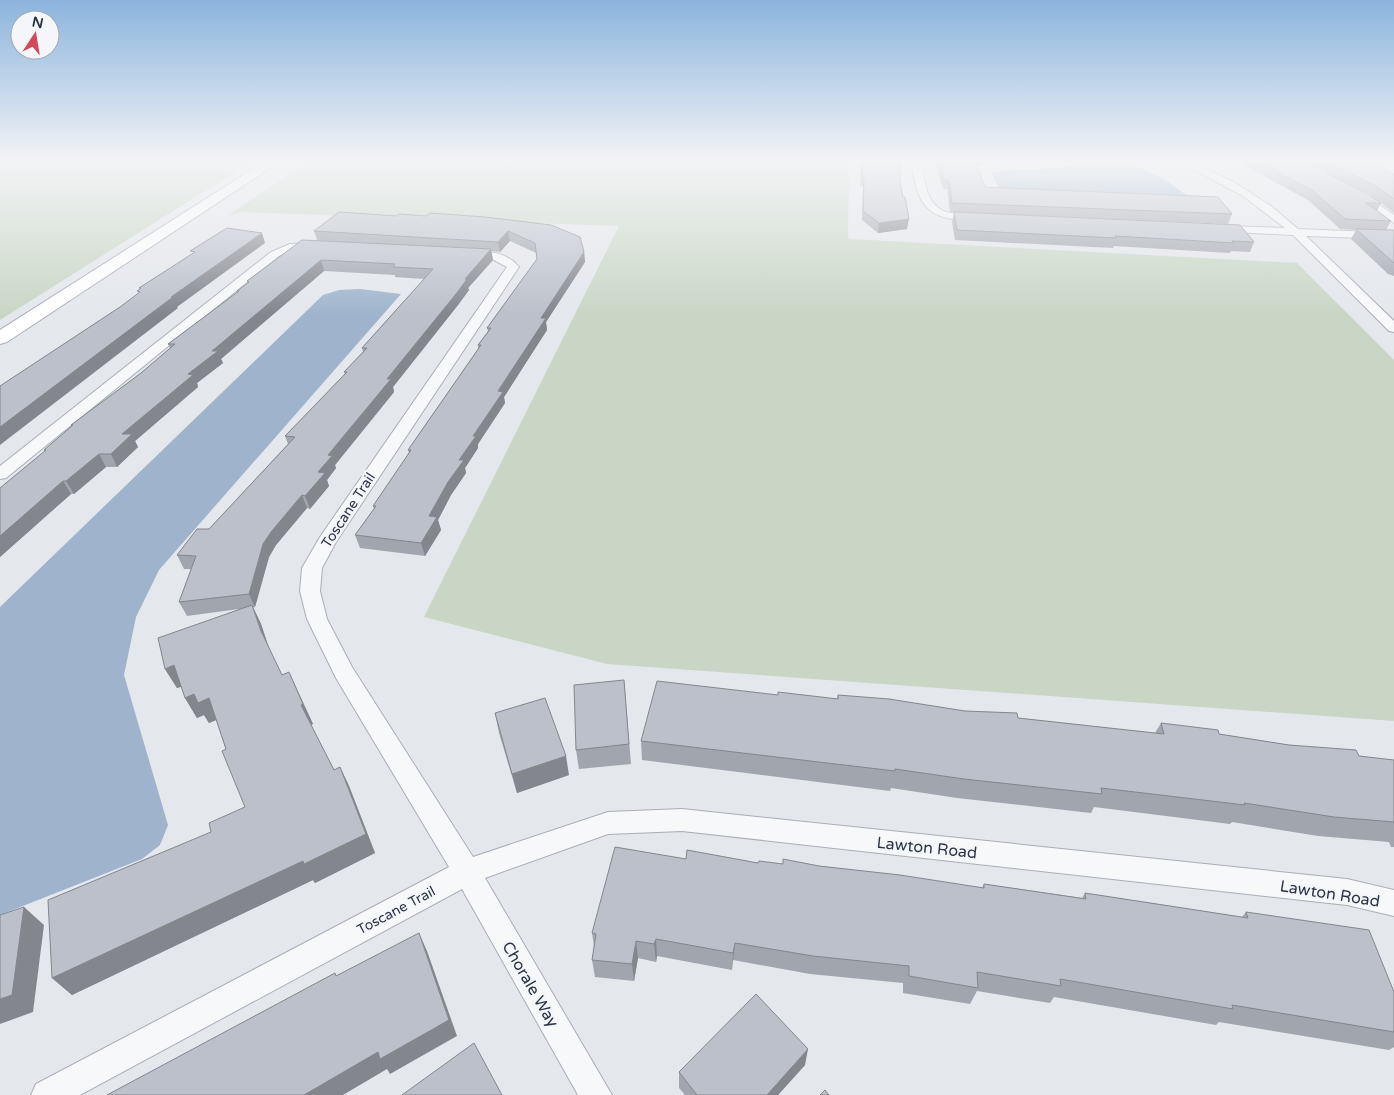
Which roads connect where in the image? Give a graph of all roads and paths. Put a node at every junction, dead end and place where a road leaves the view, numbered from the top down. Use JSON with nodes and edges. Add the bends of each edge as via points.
{"nodes":[{"id":1,"x":194,"y":213,"type":"edge"},
{"id":2,"x":938,"y":213,"type":"edge"},
{"id":3,"x":1271,"y":213,"type":"edge"},
{"id":4,"x":989,"y":218,"type":"edge"},
{"id":5,"x":1206,"y":228,"type":"edge"},
{"id":6,"x":1294,"y":232,"type":"junction"},
{"id":7,"x":1394,"y":236,"type":"edge"},
{"id":8,"x":335,"y":247,"type":"edge"},
{"id":9,"x":455,"y":253,"type":"edge"},
{"id":10,"x":1394,"y":328,"type":"edge"},
{"id":11,"x":0,"y":338,"type":"edge"},
{"id":12,"x":0,"y":474,"type":"edge"},
{"id":13,"x":467,"y":872,"type":"junction"},
{"id":14,"x":1394,"y":903,"type":"edge"},
{"id":15,"x":48,"y":1095,"type":"edge"},
{"id":16,"x":596,"y":1095,"type":"edge"}],
"edges":[{"from":1,"to":11,"type":"street"},
{"from":2,"to":4,"type":"street"},
{"from":3,"to":6,"type":"street"},
{"from":5,"to":6,"type":"street"},
{"from":6,"to":7,"type":"street"},
{"from":6,"to":10,"type":"street"},
{"from":8,"to":12,"type":"street","via":[[306,245],[290,247],[275,254]]},
{"from":9,"to":13,"type":"street","name":"Toscane Trail","via":[[495,255],[506,259],[513,267],[326,541],[312,568],[310,591],[317,619],[344,672]]},
{"from":13,"to":14,"type":"street","name":"Lawton Road","via":[[608,823],[682,820],[1347,892]]},
{"from":13,"to":15,"type":"street","name":"Toscane Trail"},
{"from":13,"to":16,"type":"street","name":"Chorale Way"}]}
